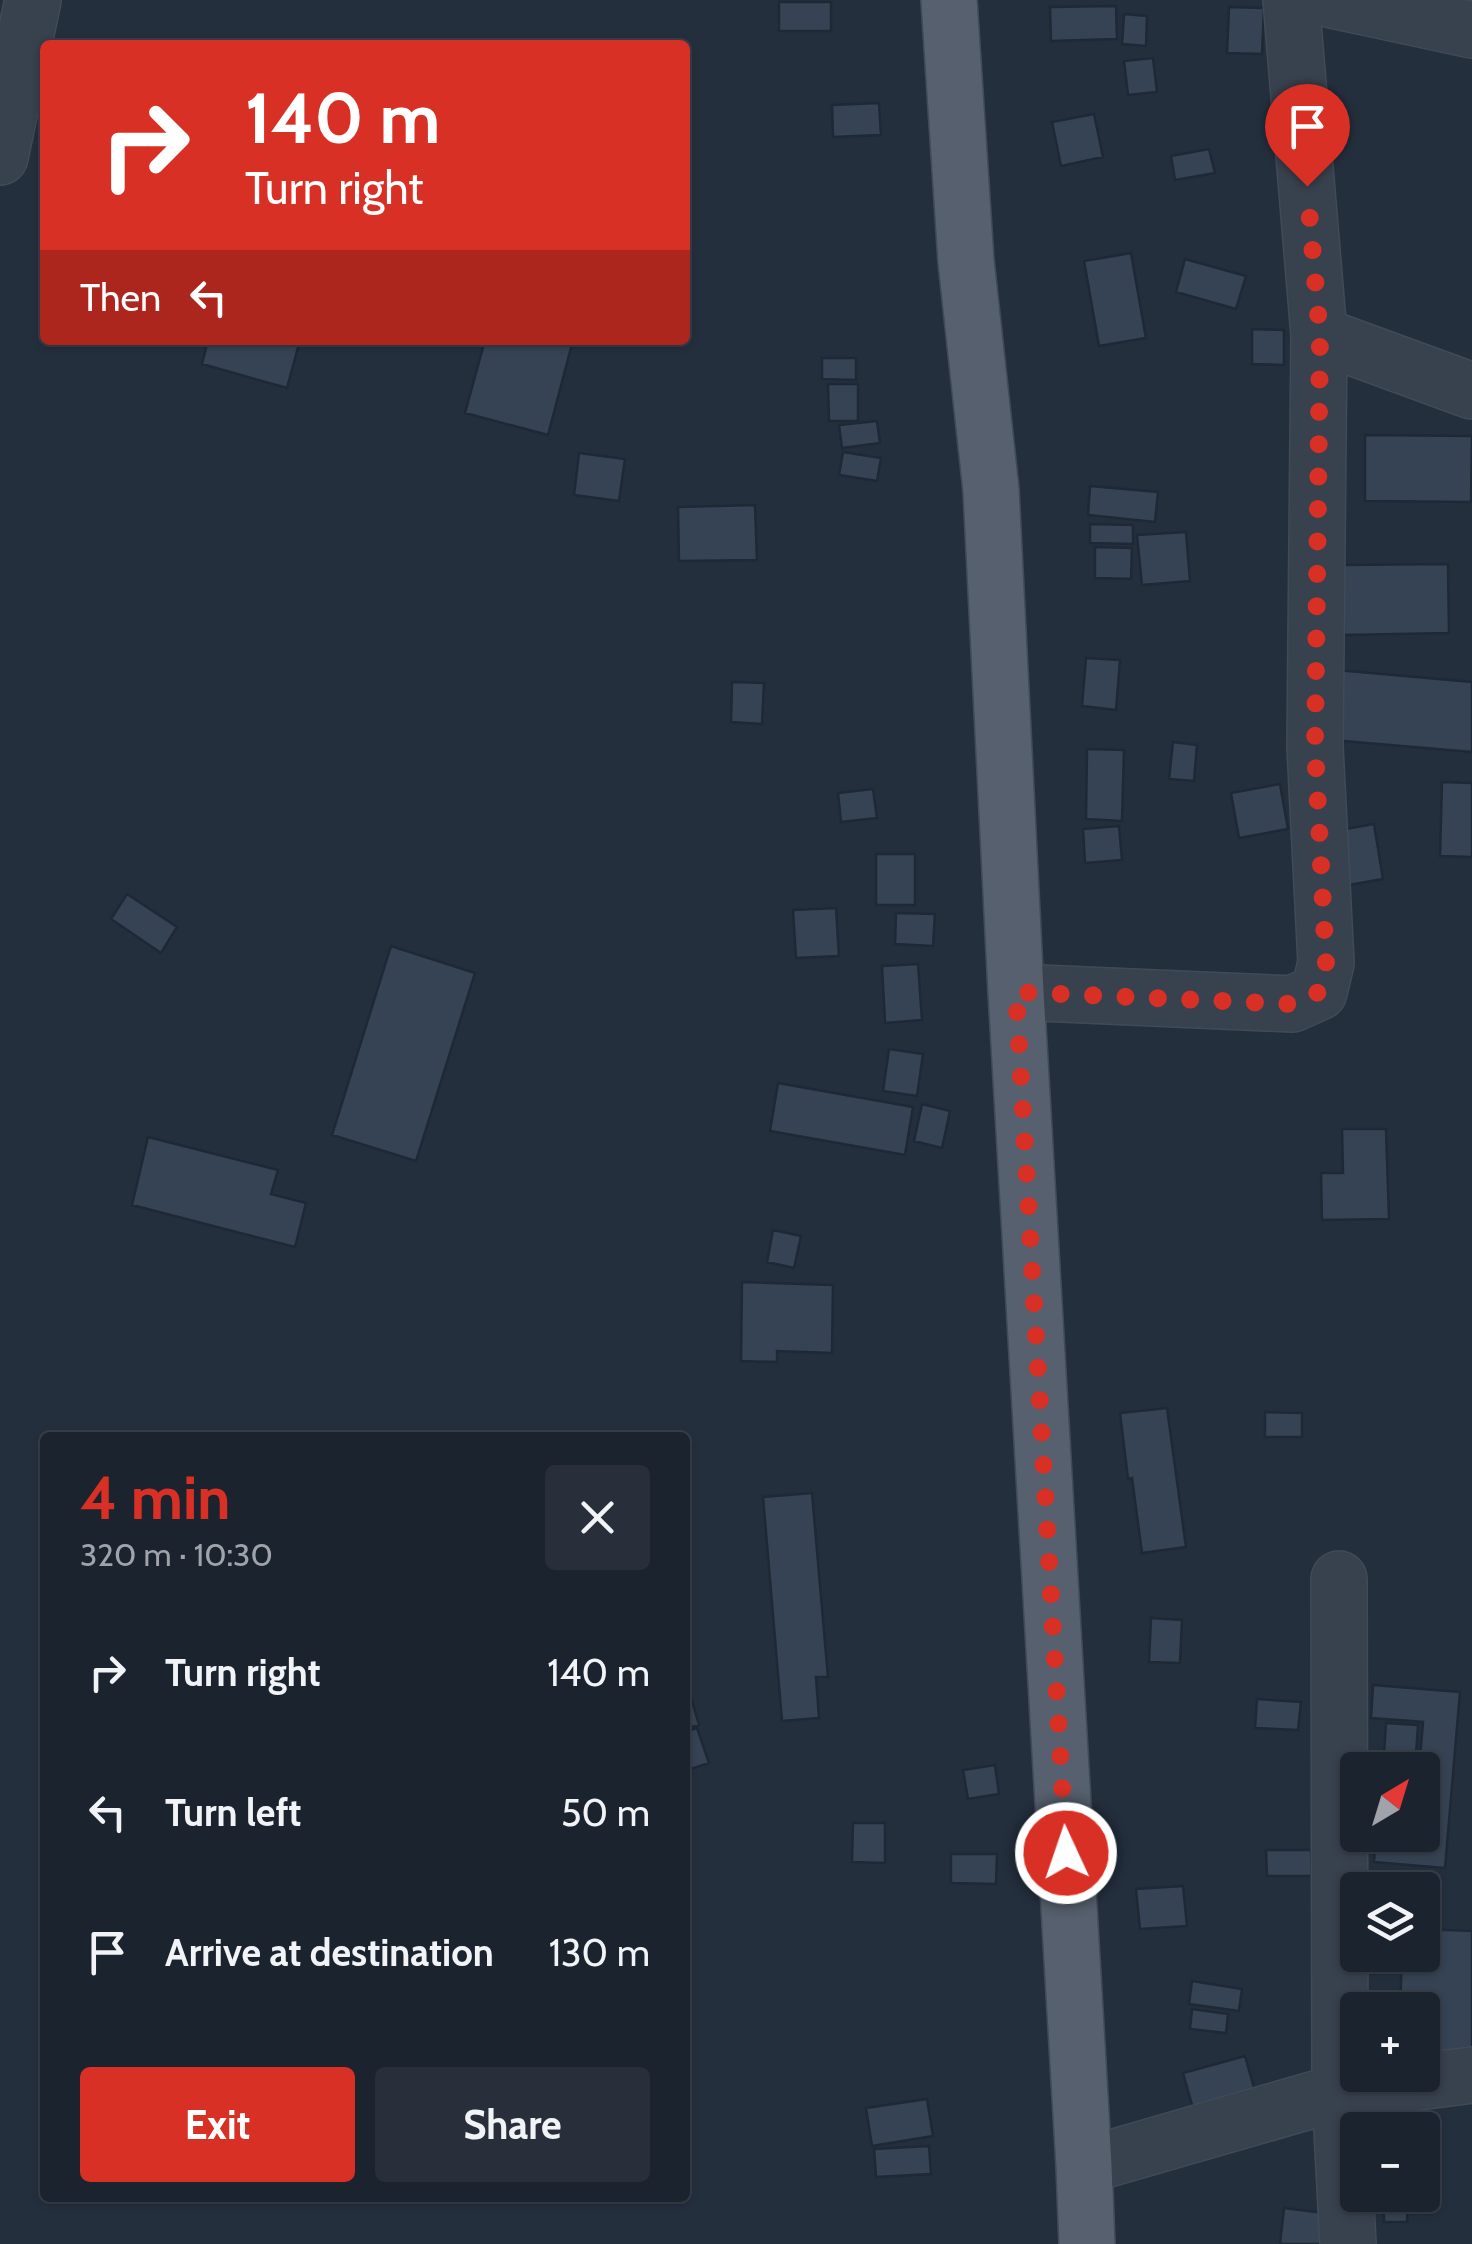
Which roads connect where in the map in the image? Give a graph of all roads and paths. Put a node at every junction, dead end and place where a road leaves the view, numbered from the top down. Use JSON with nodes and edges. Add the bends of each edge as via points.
{"nodes":[{"id":1,"x":33,"y":0,"type":"edge"},
{"id":2,"x":949,"y":0,"type":"edge"},
{"id":3,"x":1291,"y":0,"type":"edge"},
{"id":4,"x":1332,"y":0,"type":"edge"},
{"id":5,"x":1472,"y":30,"type":"edge"},
{"id":6,"x":0,"y":158,"type":"edge"},
{"id":7,"x":1320,"y":336,"type":"junction"},
{"id":8,"x":1472,"y":391,"type":"edge"},
{"id":9,"x":1016,"y":992,"type":"junction"},
{"id":10,"x":1339,"y":1579,"type":"dead end"},
{"id":11,"x":1472,"y":2076,"type":"edge"},
{"id":12,"x":1440,"y":2080,"type":"edge"},
{"id":13,"x":1340,"y":2092,"type":"junction"},
{"id":14,"x":1084,"y":2166,"type":"junction"},
{"id":15,"x":1087,"y":2244,"type":"edge"},
{"id":16,"x":1348,"y":2244,"type":"edge"}],
"edges":[{"from":1,"to":6,"type":"street"},
{"from":2,"to":9,"type":"main road","via":[[966,261],[991,490]]},
{"from":3,"to":7,"type":"street"},
{"from":4,"to":5,"type":"street"},
{"from":7,"to":8,"type":"street"},
{"from":7,"to":9,"type":"street","via":[[1315,747],[1326,963],[1319,992],[1292,1004]]},
{"from":9,"to":14,"type":"main road"},
{"from":10,"to":13,"type":"street"},
{"from":11,"to":12,"type":"street"},
{"from":13,"to":14,"type":"street"},
{"from":13,"to":16,"type":"street"},
{"from":14,"to":15,"type":"main road"}]}
